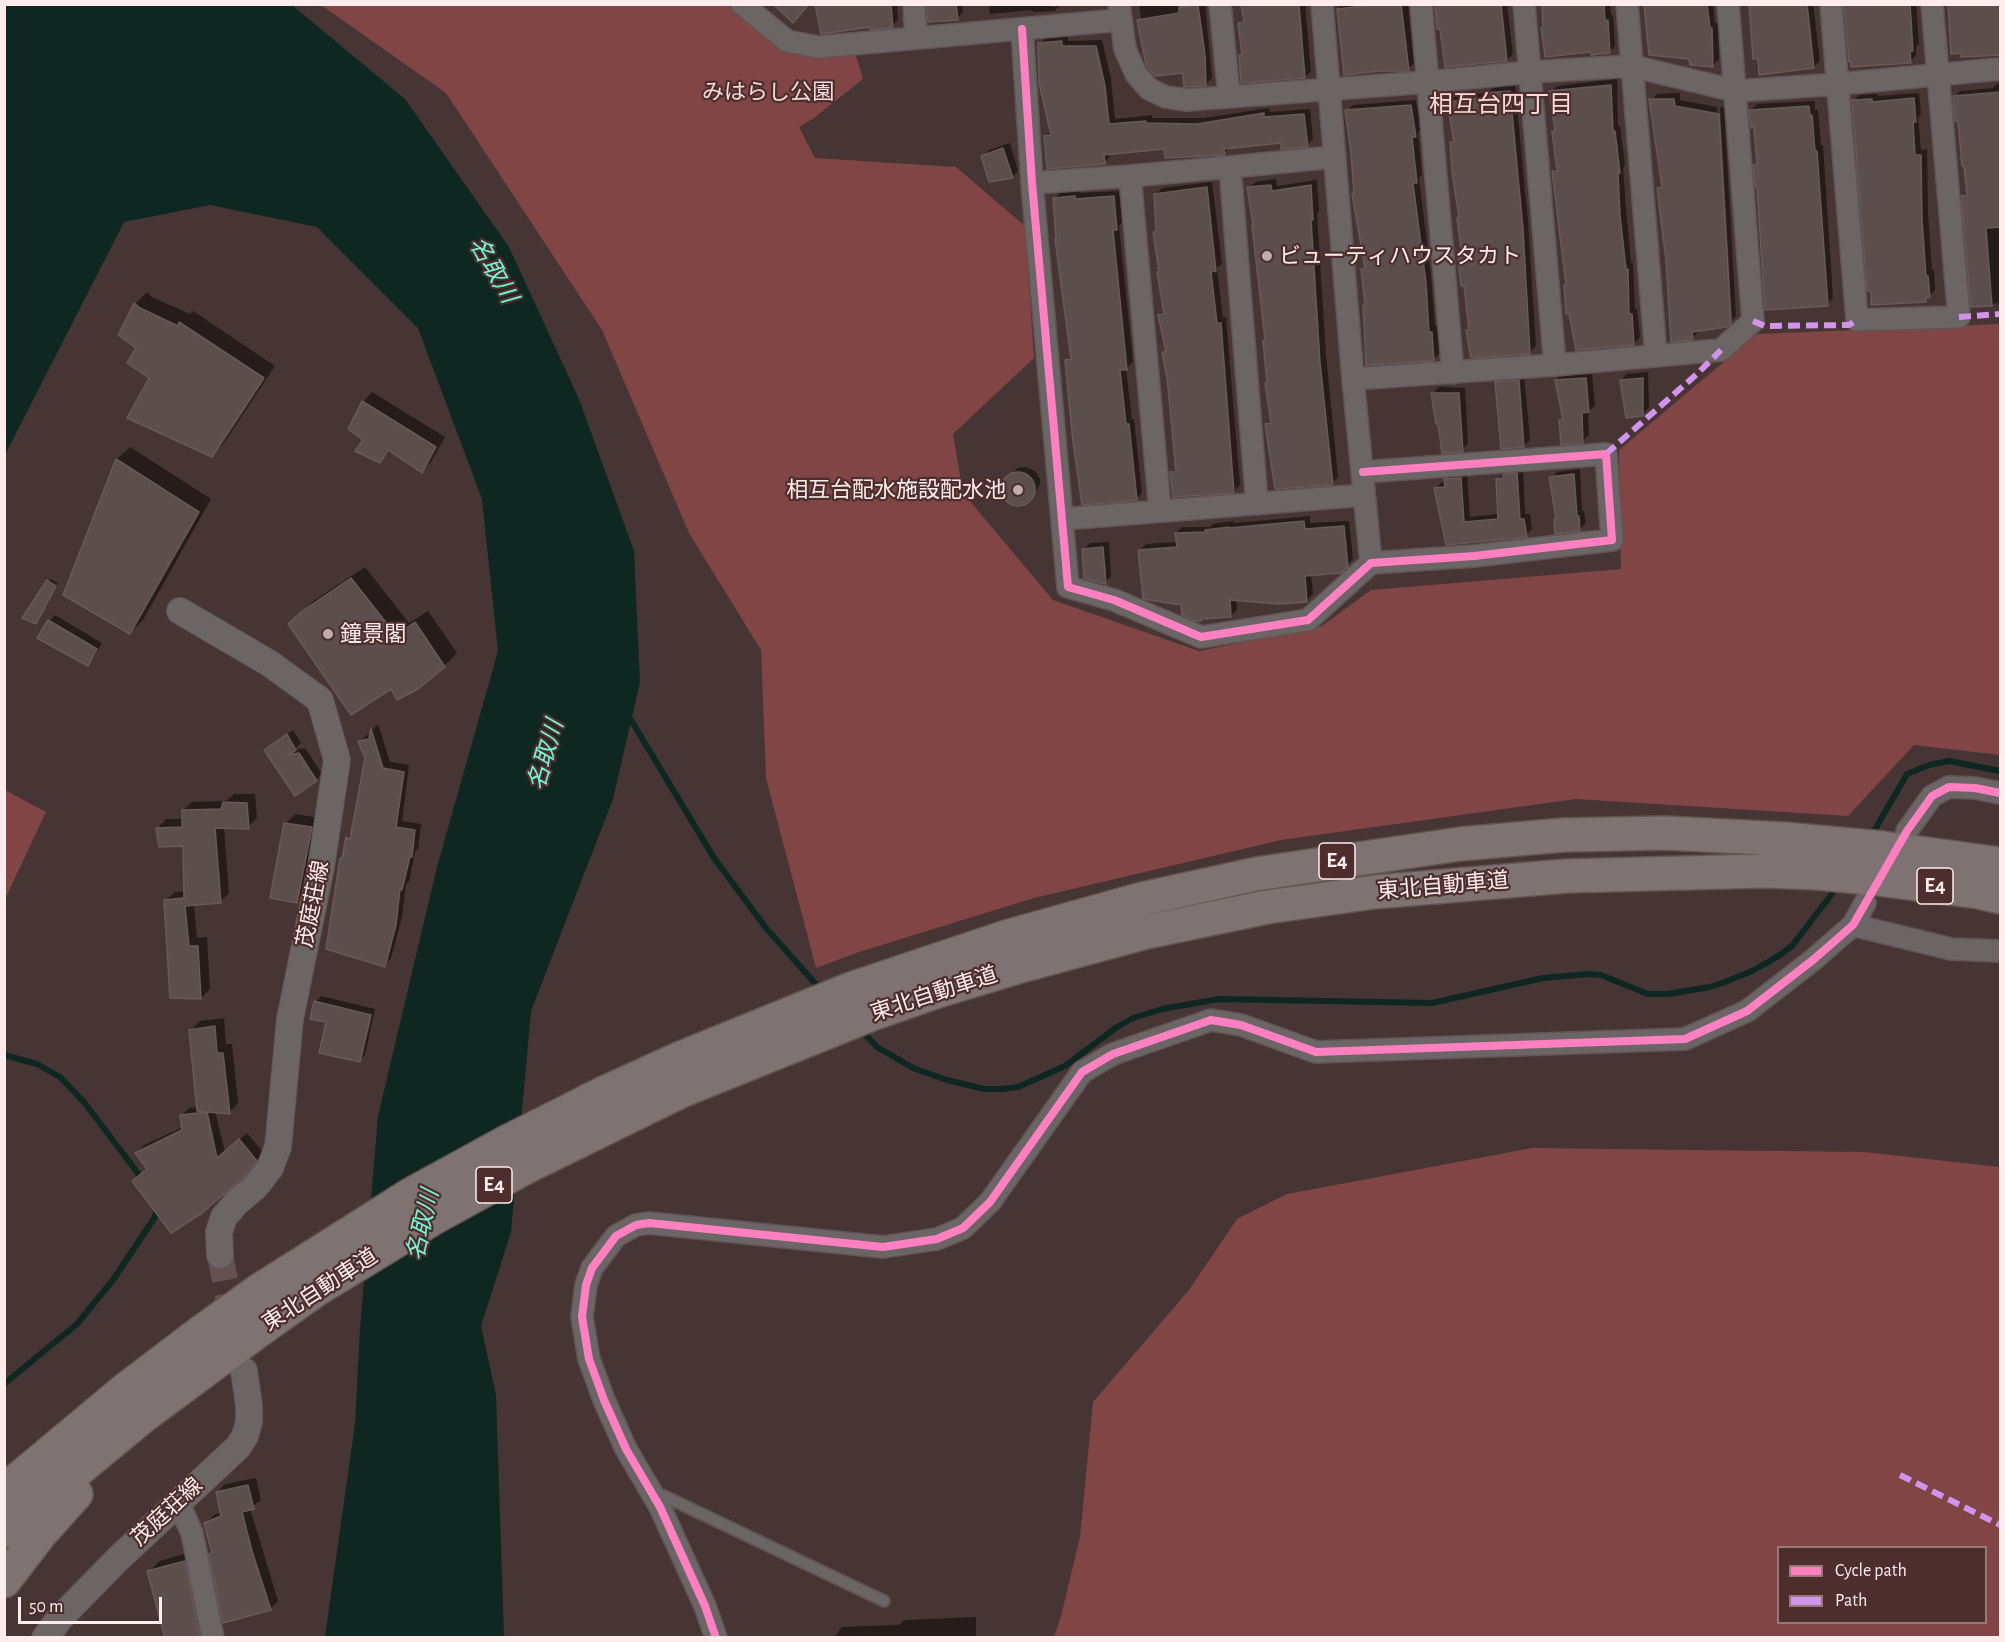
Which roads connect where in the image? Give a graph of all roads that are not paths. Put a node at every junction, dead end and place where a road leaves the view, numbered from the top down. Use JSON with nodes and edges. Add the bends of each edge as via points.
{"nodes":[{"id":1,"x":742,"y":4,"type":"edge"},
{"id":2,"x":914,"y":4,"type":"edge"},
{"id":3,"x":1220,"y":4,"type":"edge"},
{"id":4,"x":1322,"y":4,"type":"edge"},
{"id":5,"x":1421,"y":4,"type":"edge"},
{"id":6,"x":1524,"y":4,"type":"edge"},
{"id":7,"x":1627,"y":4,"type":"edge"},
{"id":8,"x":1728,"y":4,"type":"edge"},
{"id":9,"x":1831,"y":4,"type":"edge"},
{"id":10,"x":1932,"y":4,"type":"edge"},
{"id":11,"x":1119,"y":12,"type":"edge"},
{"id":12,"x":1022,"y":29,"type":"junction"},
{"id":13,"x":916,"y":37,"type":"junction"},
{"id":14,"x":1632,"y":66,"type":"junction"},
{"id":15,"x":2001,"y":69,"type":"edge"},
{"id":16,"x":1530,"y":72,"type":"junction"},
{"id":17,"x":1938,"y":74,"type":"junction"},
{"id":18,"x":1427,"y":82,"type":"junction"},
{"id":19,"x":1838,"y":84,"type":"junction"},
{"id":20,"x":1330,"y":89,"type":"junction"},
{"id":21,"x":1736,"y":91,"type":"junction"},
{"id":22,"x":1229,"y":96,"type":"junction"},
{"id":23,"x":1335,"y":157,"type":"junction"},
{"id":24,"x":1230,"y":166,"type":"junction"},
{"id":25,"x":1130,"y":176,"type":"junction"},
{"id":26,"x":1032,"y":183,"type":"junction"},
{"id":27,"x":1656,"y":355,"type":"junction"},
{"id":28,"x":1556,"y":365,"type":"junction"},
{"id":29,"x":1453,"y":373,"type":"junction"},
{"id":30,"x":1353,"y":379,"type":"junction"},
{"id":31,"x":1363,"y":472,"type":"junction"},
{"id":32,"x":1364,"y":495,"type":"junction"},
{"id":33,"x":1257,"y":504,"type":"junction"},
{"id":34,"x":1160,"y":510,"type":"junction"},
{"id":35,"x":1063,"y":519,"type":"junction"},
{"id":36,"x":1371,"y":563,"type":"junction"},
{"id":37,"x":180,"y":611,"type":"dead end"},
{"id":38,"x":2001,"y":793,"type":"edge"},
{"id":39,"x":1895,"y":840,"type":"junction"},
{"id":40,"x":2001,"y":864,"type":"edge"},
{"id":41,"x":1868,"y":890,"type":"junction"},
{"id":42,"x":2001,"y":897,"type":"edge"},
{"id":43,"x":1853,"y":925,"type":"junction"},
{"id":44,"x":2001,"y":951,"type":"edge"},
{"id":45,"x":315,"y":1248,"type":"junction"},
{"id":46,"x":220,"y":1256,"type":"tunnel mouth"},
{"id":47,"x":258,"y":1330,"type":"junction"},
{"id":48,"x":244,"y":1371,"type":"dead end"},
{"id":49,"x":4,"y":1465,"type":"edge"},
{"id":50,"x":4,"y":1491,"type":"edge"},
{"id":51,"x":654,"y":1496,"type":"junction"},
{"id":52,"x":178,"y":1502,"type":"junction"},
{"id":53,"x":4,"y":1531,"type":"edge"},
{"id":54,"x":4,"y":1581,"type":"edge"},
{"id":55,"x":884,"y":1601,"type":"dead end"},
{"id":56,"x":45,"y":1638,"type":"edge"},
{"id":57,"x":213,"y":1638,"type":"edge"},
{"id":58,"x":716,"y":1638,"type":"edge"}],
"edges":[{"from":1,"to":13,"type":"street","via":[[787,41],[818,46]]},
{"from":2,"to":13,"type":"street"},
{"from":3,"to":22,"type":"street"},
{"from":4,"to":20,"type":"street"},
{"from":5,"to":18,"type":"street"},
{"from":6,"to":16,"type":"street"},
{"from":7,"to":14,"type":"street"},
{"from":8,"to":21,"type":"street"},
{"from":9,"to":19,"type":"street"},
{"from":10,"to":17,"type":"street"},
{"from":11,"to":12,"type":"street"},
{"from":11,"to":22,"type":"street","via":[[1125,49],[1136,74],[1149,89],[1187,100]]},
{"from":12,"to":13,"type":"street"},
{"from":12,"to":26,"type":"street"},
{"from":14,"to":16,"type":"street"},
{"from":14,"to":21,"type":"street"},
{"from":14,"to":27,"type":"street"},
{"from":15,"to":17,"type":"street"},
{"from":16,"to":18,"type":"street"},
{"from":16,"to":28,"type":"street"},
{"from":17,"to":19,"type":"street"},
{"from":17,"to":19,"type":"street","via":[[1959,318],[1857,320]]},
{"from":18,"to":20,"type":"street"},
{"from":18,"to":29,"type":"street"},
{"from":19,"to":21,"type":"street"},
{"from":20,"to":22,"type":"street"},
{"from":20,"to":23,"type":"street"},
{"from":21,"to":27,"type":"street","via":[[1753,321],[1721,350]]},
{"from":23,"to":24,"type":"street"},
{"from":23,"to":30,"type":"street"},
{"from":24,"to":25,"type":"street"},
{"from":24,"to":33,"type":"street"},
{"from":25,"to":26,"type":"street"},
{"from":25,"to":34,"type":"street"},
{"from":26,"to":35,"type":"street"},
{"from":27,"to":28,"type":"street"},
{"from":28,"to":29,"type":"street"},
{"from":29,"to":30,"type":"street"},
{"from":30,"to":31,"type":"street"},
{"from":31,"to":32,"type":"street"},
{"from":31,"to":36,"type":"street","via":[[1606,454],[1612,540]]},
{"from":32,"to":33,"type":"street"},
{"from":32,"to":36,"type":"street"},
{"from":33,"to":34,"type":"street"},
{"from":34,"to":35,"type":"street"},
{"from":35,"to":36,"type":"street","via":[[1068,587],[1114,600],[1201,637],[1308,620]]},
{"from":37,"to":46,"type":"street","name":"茂庭荘線","via":[[269,663],[320,700],[338,760],[290,1019],[278,1148],[270,1168],[256,1186],[224,1217],[219,1232]]},
{"from":38,"to":39,"type":"street","via":[[1949,787],[1932,795]]},
{"from":39,"to":40,"type":"highway","name":"東北自動車道","number":"E4"},
{"from":39,"to":45,"type":"highway","name":"東北自動車道","number":"E4","via":[[1839,845],[1666,833],[1563,835],[1365,857],[1256,874],[1142,899],[1006,937],[851,989],[681,1058],[507,1142]]},
{"from":41,"to":42,"type":"highway","name":"東北自動車道","number":"E4","via":[[1978,892]]},
{"from":41,"to":43,"type":"street"},
{"from":41,"to":47,"type":"highway","name":"東北自動車道","number":"E4","via":[[1818,873],[1763,872],[1567,876],[1374,892],[1267,907],[1146,932],[1024,965],[872,1014],[681,1091],[526,1167],[435,1217]]},
{"from":43,"to":44,"type":"street","via":[[1951,949]]},
{"from":43,"to":51,"type":"street","via":[[1747,1011],[1685,1039],[1316,1052],[1241,1025],[1211,1020],[1169,1034],[1113,1054],[1082,1072],[990,1202],[963,1228],[937,1239],[883,1247],[667,1224],[636,1225],[616,1236],[592,1268],[582,1317],[589,1359],[604,1400],[626,1449]]},
{"from":45,"to":49,"type":"highway","via":[[194,1325]]},
{"from":45,"to":50,"type":"highway","name":"東北自動車道","number":"E4","via":[[125,1390]]},
{"from":47,"to":53,"type":"highway","name":"東北自動車道","number":"E4","via":[[142,1417]]},
{"from":47,"to":54,"type":"highway","via":[[96,1472],[40,1533]]},
{"from":48,"to":52,"type":"street","name":"茂庭荘線","via":[[249,1413],[245,1436]]},
{"from":51,"to":55,"type":"lane","via":[[664,1496]]},
{"from":51,"to":58,"type":"street"},
{"from":52,"to":56,"type":"street","name":"茂庭荘線","via":[[67,1611]]},
{"from":52,"to":57,"type":"street","via":[[192,1533]]}]}
